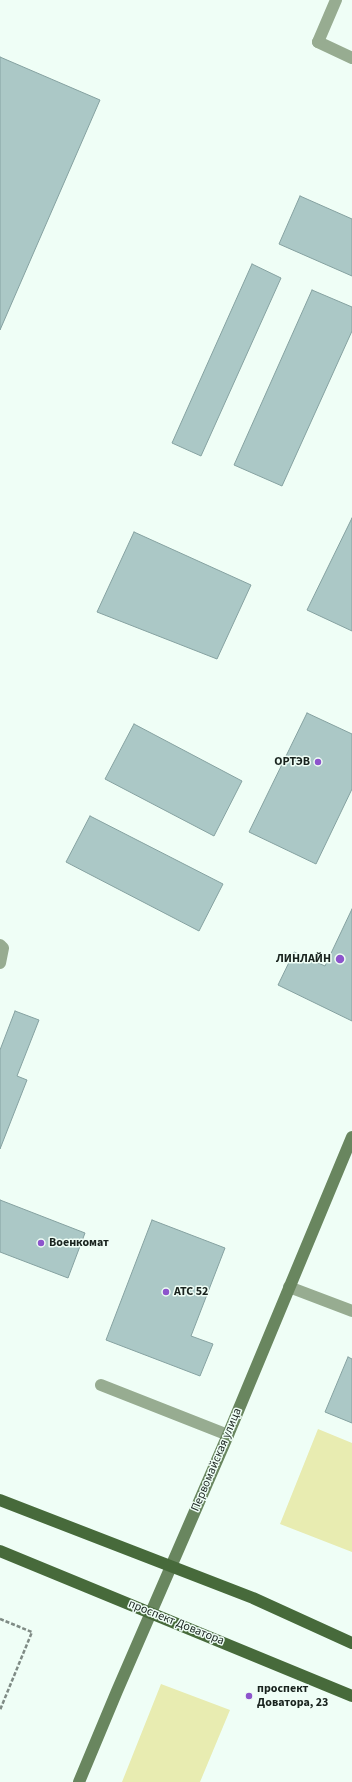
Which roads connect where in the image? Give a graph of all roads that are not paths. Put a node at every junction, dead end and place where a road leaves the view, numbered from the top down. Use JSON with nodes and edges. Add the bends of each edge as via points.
{"nodes":[{"id":1,"x":332,"y":1,"type":"edge"},
{"id":2,"x":352,"y":58,"type":"edge"},
{"id":3,"x":0,"y":945,"type":"edge"},
{"id":4,"x":0,"y":963,"type":"edge"},
{"id":5,"x":352,"y":1137,"type":"edge"},
{"id":6,"x":289,"y":1287,"type":"junction"},
{"id":7,"x":352,"y":1311,"type":"edge"},
{"id":8,"x":102,"y":1385,"type":"dead end"},
{"id":9,"x":228,"y":1435,"type":"junction"},
{"id":10,"x":0,"y":1500,"type":"edge"},
{"id":11,"x":0,"y":1551,"type":"edge"},
{"id":12,"x":172,"y":1566,"type":"junction"},
{"id":13,"x":151,"y":1614,"type":"junction"},
{"id":14,"x":352,"y":1643,"type":"edge"},
{"id":15,"x":352,"y":1696,"type":"edge"},
{"id":16,"x":79,"y":1782,"type":"edge"}],
"edges":[{"from":1,"to":2,"type":"street","via":[[318,42]]},
{"from":3,"to":4,"type":"street","via":[[3,948]]},
{"from":5,"to":6,"type":"street","name":"Первомайская улица"},
{"from":6,"to":7,"type":"street"},
{"from":6,"to":9,"type":"street","name":"Первомайская улица"},
{"from":8,"to":9,"type":"street"},
{"from":9,"to":12,"type":"street","name":"Первомайская улица"},
{"from":10,"to":12,"type":"main road"},
{"from":11,"to":13,"type":"main road","name":"проспект Доватора"},
{"from":12,"to":13,"type":"street","name":"Первомайская улица"},
{"from":12,"to":14,"type":"main road","via":[[253,1598]]},
{"from":13,"to":15,"type":"main road","name":"проспект Доватора"},
{"from":13,"to":16,"type":"street","name":"Первомайская улица"}]}
